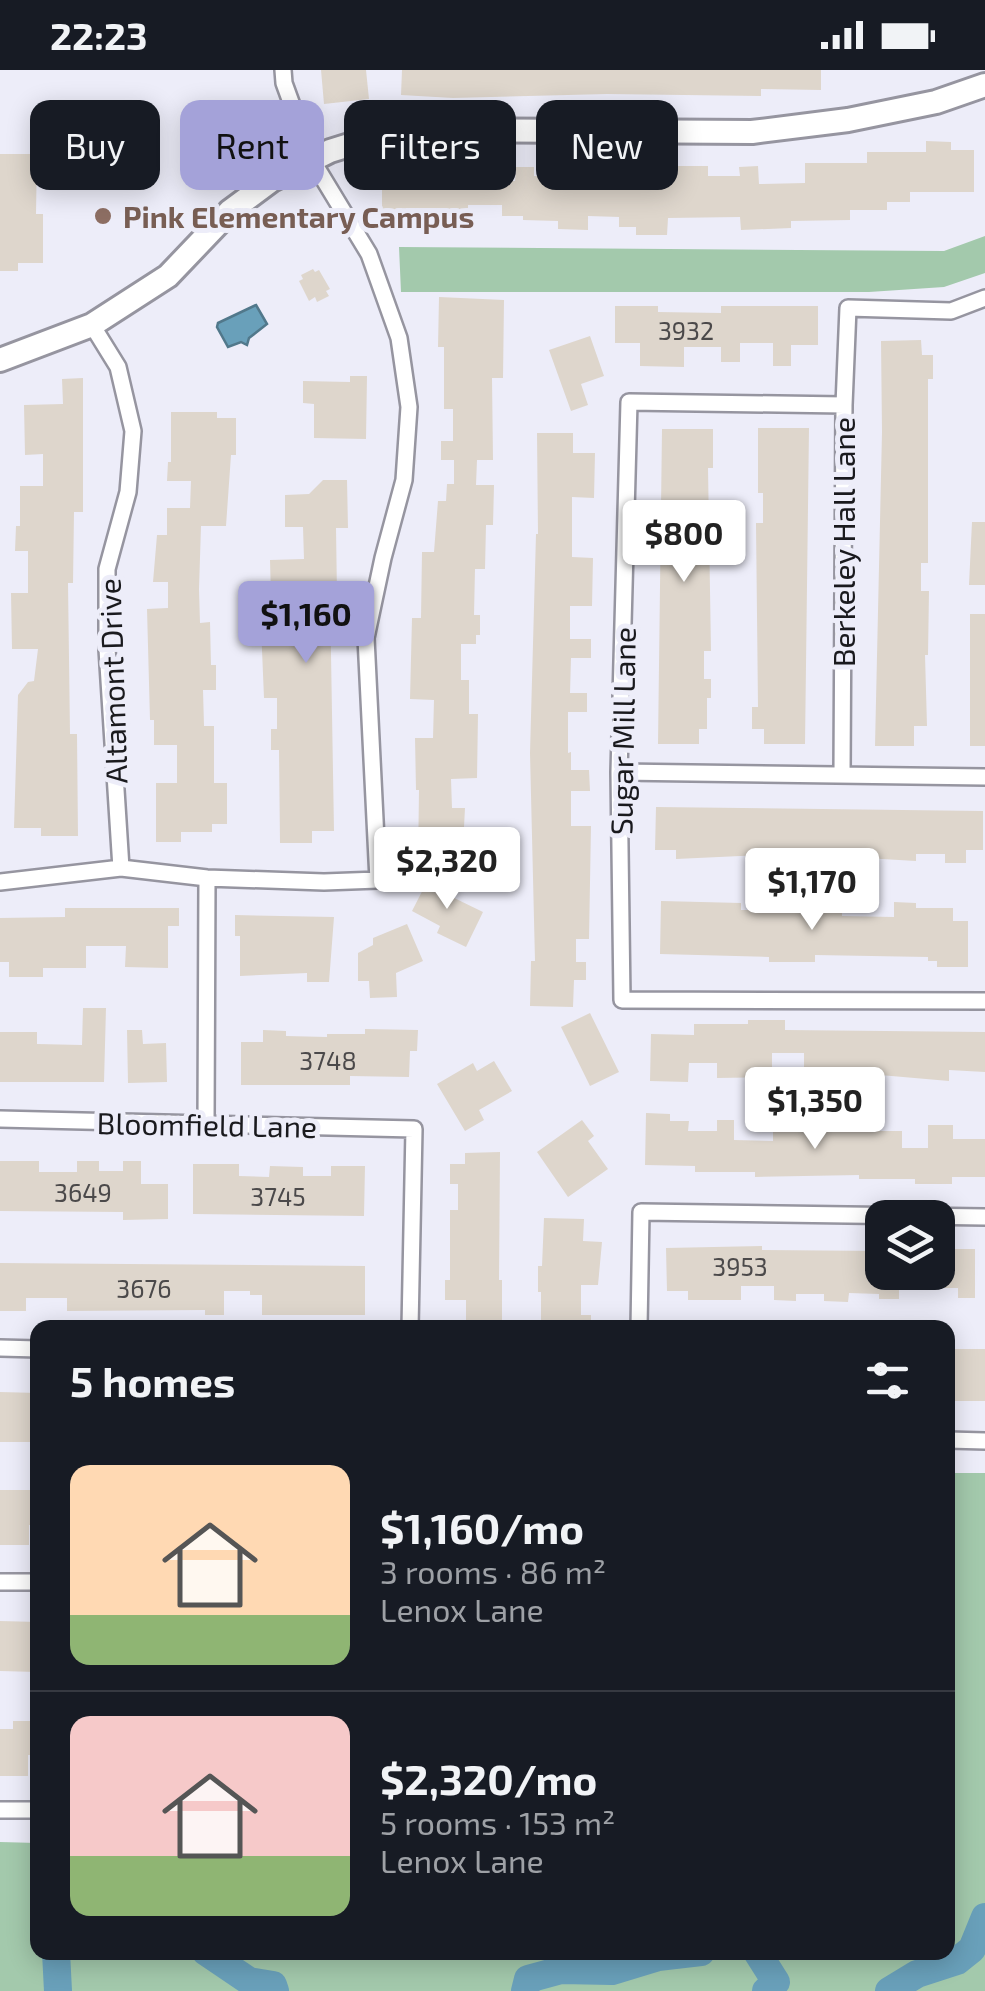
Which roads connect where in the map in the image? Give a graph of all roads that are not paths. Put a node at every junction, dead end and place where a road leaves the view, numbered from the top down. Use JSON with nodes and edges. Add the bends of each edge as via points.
{"nodes":[{"id":1,"x":283,"y":70,"type":"edge"},
{"id":2,"x":985,"y":85,"type":"edge"},
{"id":3,"x":290,"y":100,"type":"edge"},
{"id":4,"x":324,"y":155,"type":"edge"},
{"id":5,"x":324,"y":180,"type":"edge"},
{"id":6,"x":258,"y":190,"type":"edge"},
{"id":7,"x":985,"y":298,"type":"edge"},
{"id":8,"x":92,"y":325,"type":"junction"},
{"id":9,"x":0,"y":360,"type":"edge"},
{"id":10,"x":844,"y":405,"type":"junction"},
{"id":11,"x":619,"y":772,"type":"junction"},
{"id":12,"x":842,"y":775,"type":"junction"},
{"id":13,"x":985,"y":777,"type":"edge"},
{"id":14,"x":121,"y":868,"type":"junction"},
{"id":15,"x":208,"y":878,"type":"junction"},
{"id":16,"x":0,"y":882,"type":"edge"},
{"id":17,"x":985,"y":1000,"type":"edge"},
{"id":18,"x":0,"y":1119,"type":"edge"},
{"id":19,"x":206,"y":1124,"type":"junction"},
{"id":20,"x":985,"y":1217,"type":"edge"},
{"id":21,"x":410,"y":1320,"type":"edge"},
{"id":22,"x":639,"y":1320,"type":"edge"},
{"id":23,"x":0,"y":1348,"type":"edge"},
{"id":24,"x":30,"y":1349,"type":"edge"},
{"id":25,"x":955,"y":1440,"type":"edge"},
{"id":26,"x":985,"y":1442,"type":"edge"},
{"id":27,"x":0,"y":1582,"type":"edge"},
{"id":28,"x":30,"y":1582,"type":"edge"},
{"id":29,"x":0,"y":1810,"type":"edge"},
{"id":30,"x":30,"y":1810,"type":"edge"}],
"edges":[{"from":1,"to":3,"type":"street"},
{"from":2,"to":4,"type":"street","via":[[848,120],[752,132],[394,130]]},
{"from":5,"to":15,"type":"street","via":[[369,254],[398,338],[409,407],[404,480],[366,638],[378,880]]},
{"from":6,"to":8,"type":"street","via":[[168,276]]},
{"from":7,"to":10,"type":"street","name":"Berkeley Hall Lane","via":[[951,311],[848,308]]},
{"from":8,"to":9,"type":"street"},
{"from":8,"to":14,"type":"street","name":"Altamont Drive","via":[[118,367],[132,431],[128,492],[106,570]]},
{"from":10,"to":11,"type":"street","name":"Sugar Mill Lane","via":[[629,402]]},
{"from":10,"to":12,"type":"street","name":"Berkeley Hall Lane"},
{"from":11,"to":12,"type":"street"},
{"from":11,"to":17,"type":"street","name":"Sugar Mill Lane","via":[[622,1000]]},
{"from":12,"to":13,"type":"street"},
{"from":14,"to":15,"type":"street"},
{"from":14,"to":16,"type":"street"},
{"from":15,"to":19,"type":"street"},
{"from":18,"to":19,"type":"street","name":"Bloomfield Lane"},
{"from":19,"to":21,"type":"street","name":"Bloomfield Lane","via":[[414,1129]]},
{"from":20,"to":22,"type":"street","via":[[640,1212]]},
{"from":23,"to":24,"type":"street"},
{"from":25,"to":26,"type":"street"},
{"from":27,"to":28,"type":"street"},
{"from":29,"to":30,"type":"street"}]}
